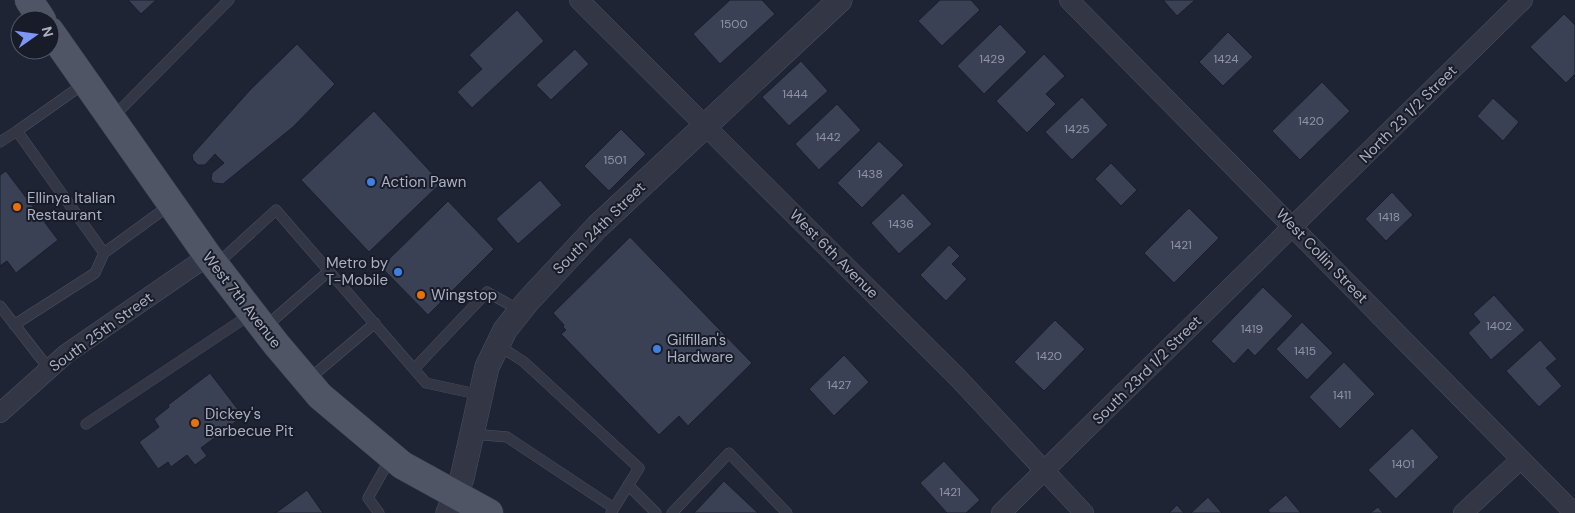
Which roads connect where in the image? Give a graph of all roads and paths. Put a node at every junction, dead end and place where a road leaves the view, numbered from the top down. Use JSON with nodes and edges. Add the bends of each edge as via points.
{"nodes":[{"id":1,"x":229,"y":0,"type":"edge"},
{"id":2,"x":579,"y":0,"type":"edge"},
{"id":3,"x":840,"y":0,"type":"edge"},
{"id":4,"x":1069,"y":0,"type":"edge"},
{"id":5,"x":1523,"y":0,"type":"edge"},
{"id":6,"x":60,"y":45,"type":"edge"},
{"id":7,"x":86,"y":83,"type":"junction"},
{"id":8,"x":111,"y":118,"type":"junction"},
{"id":9,"x":706,"y":126,"type":"junction"},
{"id":10,"x":17,"y":131,"type":"junction"},
{"id":11,"x":0,"y":142,"type":"edge"},
{"id":12,"x":171,"y":204,"type":"junction"},
{"id":13,"x":1293,"y":227,"type":"junction"},
{"id":14,"x":104,"y":253,"type":"junction"},
{"id":15,"x":211,"y":261,"type":"junction"},
{"id":16,"x":329,"y":271,"type":"junction"},
{"id":17,"x":0,"y":306,"type":"edge"},
{"id":18,"x":521,"y":311,"type":"junction"},
{"id":19,"x":258,"y":320,"type":"junction"},
{"id":20,"x":374,"y":323,"type":"junction"},
{"id":21,"x":14,"y":325,"type":"junction"},
{"id":22,"x":498,"y":345,"type":"junction"},
{"id":23,"x":414,"y":368,"type":"junction"},
{"id":24,"x":49,"y":369,"type":"junction"},
{"id":25,"x":307,"y":381,"type":"junction"},
{"id":26,"x":481,"y":395,"type":"junction"},
{"id":27,"x":0,"y":413,"type":"edge"},
{"id":28,"x":86,"y":424,"type":"dead end"},
{"id":29,"x":472,"y":434,"type":"junction"},
{"id":30,"x":391,"y":456,"type":"junction"},
{"id":31,"x":1521,"y":460,"type":"junction"},
{"id":32,"x":1045,"y":471,"type":"junction"},
{"id":33,"x":628,"y":485,"type":"junction"},
{"id":34,"x":451,"y":504,"type":"edge"},
{"id":35,"x":612,"y":510,"type":"edge"},
{"id":36,"x":379,"y":513,"type":"edge"},
{"id":37,"x":489,"y":513,"type":"edge"},
{"id":38,"x":656,"y":513,"type":"edge"},
{"id":39,"x":672,"y":513,"type":"edge"},
{"id":40,"x":787,"y":513,"type":"edge"},
{"id":41,"x":1001,"y":513,"type":"edge"},
{"id":42,"x":1084,"y":513,"type":"edge"},
{"id":43,"x":1463,"y":513,"type":"edge"},
{"id":44,"x":1574,"y":513,"type":"edge"}],
"edges":[{"from":1,"to":8,"type":"lane"},
{"from":2,"to":9,"type":"street","name":"West 6th Avenue"},
{"from":3,"to":9,"type":"street","name":"South 24th Street"},
{"from":4,"to":13,"type":"street","name":"West Collin Street"},
{"from":5,"to":13,"type":"street","name":"North 23 1/2 Street"},
{"from":6,"to":7,"type":"main road","name":"West 7th Avenue"},
{"from":7,"to":8,"type":"main road","name":"West 7th Avenue"},
{"from":7,"to":10,"type":"lane"},
{"from":8,"to":12,"type":"main road","name":"West 7th Avenue"},
{"from":9,"to":18,"type":"street","name":"South 24th Street","via":[[598,226]]},
{"from":9,"to":32,"type":"street","name":"West 6th Avenue","via":[[959,379]]},
{"from":10,"to":11,"type":"lane"},
{"from":10,"to":14,"type":"lane"},
{"from":12,"to":14,"type":"lane"},
{"from":12,"to":15,"type":"main road","name":"West 7th Avenue"},
{"from":13,"to":31,"type":"street","name":"West Collin Street"},
{"from":13,"to":32,"type":"street","name":"South 23rd 1/2 Street"},
{"from":14,"to":21,"type":"lane","via":[[95,273]]},
{"from":15,"to":16,"type":"lane","via":[[276,210]]},
{"from":15,"to":19,"type":"main road","name":"West 7th Avenue"},
{"from":15,"to":24,"type":"street","name":"South 25th Street","via":[[66,354]]},
{"from":16,"to":19,"type":"lane"},
{"from":16,"to":20,"type":"lane"},
{"from":17,"to":21,"type":"lane"},
{"from":18,"to":22,"type":"street","name":"South 24th Street","via":[[505,330]]},
{"from":18,"to":23,"type":"lane","via":[[487,292]]},
{"from":19,"to":25,"type":"main road","name":"West 7th Avenue"},
{"from":19,"to":28,"type":"lane"},
{"from":20,"to":23,"type":"lane"},
{"from":20,"to":25,"type":"lane"},
{"from":21,"to":24,"type":"lane"},
{"from":22,"to":26,"type":"street","name":"South 24th Street","via":[[487,367]]},
{"from":22,"to":33,"type":"lane","via":[[524,362],[639,468]]},
{"from":23,"to":26,"type":"lane","via":[[426,383]]},
{"from":24,"to":27,"type":"street","name":"South 25th Street"},
{"from":25,"to":30,"type":"main road","name":"West 7th Avenue","via":[[320,396]]},
{"from":26,"to":29,"type":"street","name":"South 24th Street"},
{"from":29,"to":34,"type":"street","name":"South 24th Street","via":[[462,478]]},
{"from":29,"to":35,"type":"lane","via":[[507,437]]},
{"from":30,"to":34,"type":"main road","name":"West 7th Avenue"},
{"from":30,"to":36,"type":"lane","via":[[368,498]]},
{"from":31,"to":43,"type":"street"},
{"from":31,"to":44,"type":"street","name":"West Collin Street"},
{"from":32,"to":41,"type":"street","name":"South 23rd 1/2 Street"},
{"from":32,"to":42,"type":"street","name":"West 6th Avenue"},
{"from":33,"to":35,"type":"lane"},
{"from":33,"to":38,"type":"lane"},
{"from":34,"to":37,"type":"main road","name":"West 7th Avenue"},
{"from":39,"to":40,"type":"lane","via":[[729,453]]}]}
